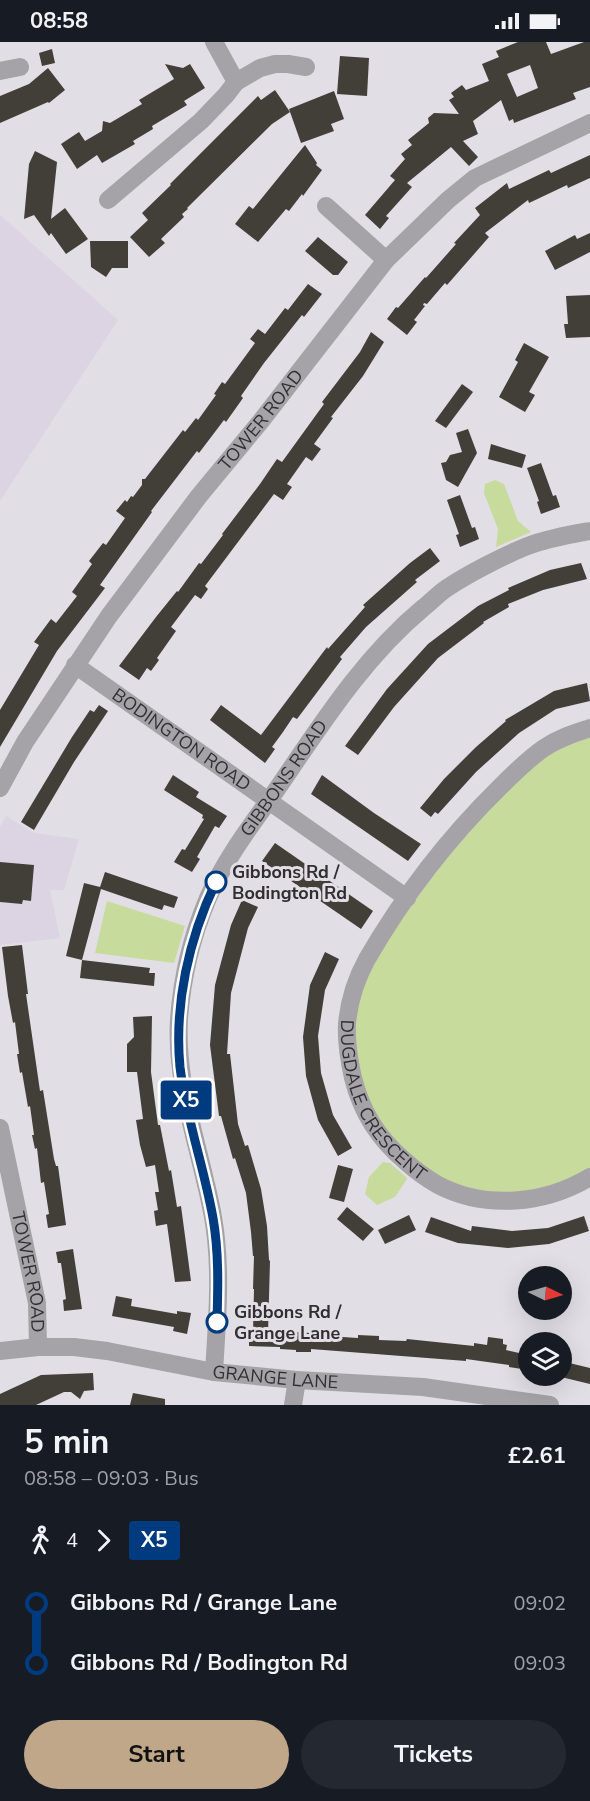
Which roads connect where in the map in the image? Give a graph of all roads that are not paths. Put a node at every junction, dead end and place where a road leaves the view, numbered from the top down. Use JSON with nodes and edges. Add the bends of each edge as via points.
{"nodes":[{"id":1,"x":214,"y":42,"type":"edge"},
{"id":2,"x":20,"y":67,"type":"dead end"},
{"id":3,"x":306,"y":67,"type":"dead end"},
{"id":4,"x":0,"y":71,"type":"edge"},
{"id":5,"x":236,"y":81,"type":"junction"},
{"id":6,"x":590,"y":123,"type":"edge"},
{"id":7,"x":108,"y":200,"type":"dead end"},
{"id":8,"x":326,"y":206,"type":"dead end"},
{"id":9,"x":386,"y":260,"type":"junction"},
{"id":10,"x":590,"y":531,"type":"edge"},
{"id":11,"x":75,"y":665,"type":"junction"},
{"id":12,"x":590,"y":728,"type":"edge"},
{"id":13,"x":0,"y":788,"type":"edge"},
{"id":14,"x":268,"y":801,"type":"junction"},
{"id":15,"x":407,"y":897,"type":"junction"},
{"id":16,"x":1,"y":1136,"type":"edge"},
{"id":17,"x":590,"y":1177,"type":"edge"},
{"id":18,"x":38,"y":1347,"type":"junction"},
{"id":19,"x":0,"y":1351,"type":"edge"},
{"id":20,"x":214,"y":1372,"type":"junction"},
{"id":21,"x":297,"y":1380,"type":"junction"},
{"id":22,"x":293,"y":1405,"type":"edge"},
{"id":23,"x":550,"y":1405,"type":"edge"}],
"edges":[{"from":1,"to":5,"type":"street"},
{"from":2,"to":4,"type":"street"},
{"from":3,"to":5,"type":"street","via":[[275,64]]},
{"from":5,"to":7,"type":"street","via":[[201,121]]},
{"from":6,"to":9,"type":"street","name":"TOWER ROAD","via":[[476,178]]},
{"from":8,"to":9,"type":"street"},
{"from":9,"to":11,"type":"street","name":"TOWER ROAD","via":[[199,496]]},
{"from":10,"to":14,"type":"street","name":"GIBBONS ROAD","via":[[526,547],[447,588],[423,607],[361,670]]},
{"from":11,"to":13,"type":"street","name":"TOWER ROAD"},
{"from":11,"to":14,"type":"street","name":"BODINGTON ROAD"},
{"from":12,"to":15,"type":"street","name":"DUGDALE CRESCENT","via":[[567,735],[523,764],[472,815]]},
{"from":14,"to":15,"type":"street","name":"BODINGTON ROAD"},
{"from":14,"to":20,"type":"street","name":"GIBBONS ROAD","via":[[208,897],[186,968],[179,1019],[183,1087],[218,1258]]},
{"from":15,"to":17,"type":"street","name":"DUGDALE CRESCENT","via":[[366,960],[352,994],[347,1025],[348,1058],[358,1096],[375,1130],[386,1145],[429,1179],[471,1197],[541,1198]]},
{"from":16,"to":18,"type":"street","name":"TOWER ROAD","via":[[37,1303]]},
{"from":18,"to":19,"type":"street","name":"GRANGE LANE"},
{"from":18,"to":20,"type":"street","name":"GRANGE LANE","via":[[107,1351]]},
{"from":20,"to":21,"type":"street","name":"GRANGE LANE"},
{"from":21,"to":22,"type":"street"},
{"from":21,"to":23,"type":"street","name":"GRANGE LANE","via":[[423,1386]]}]}
